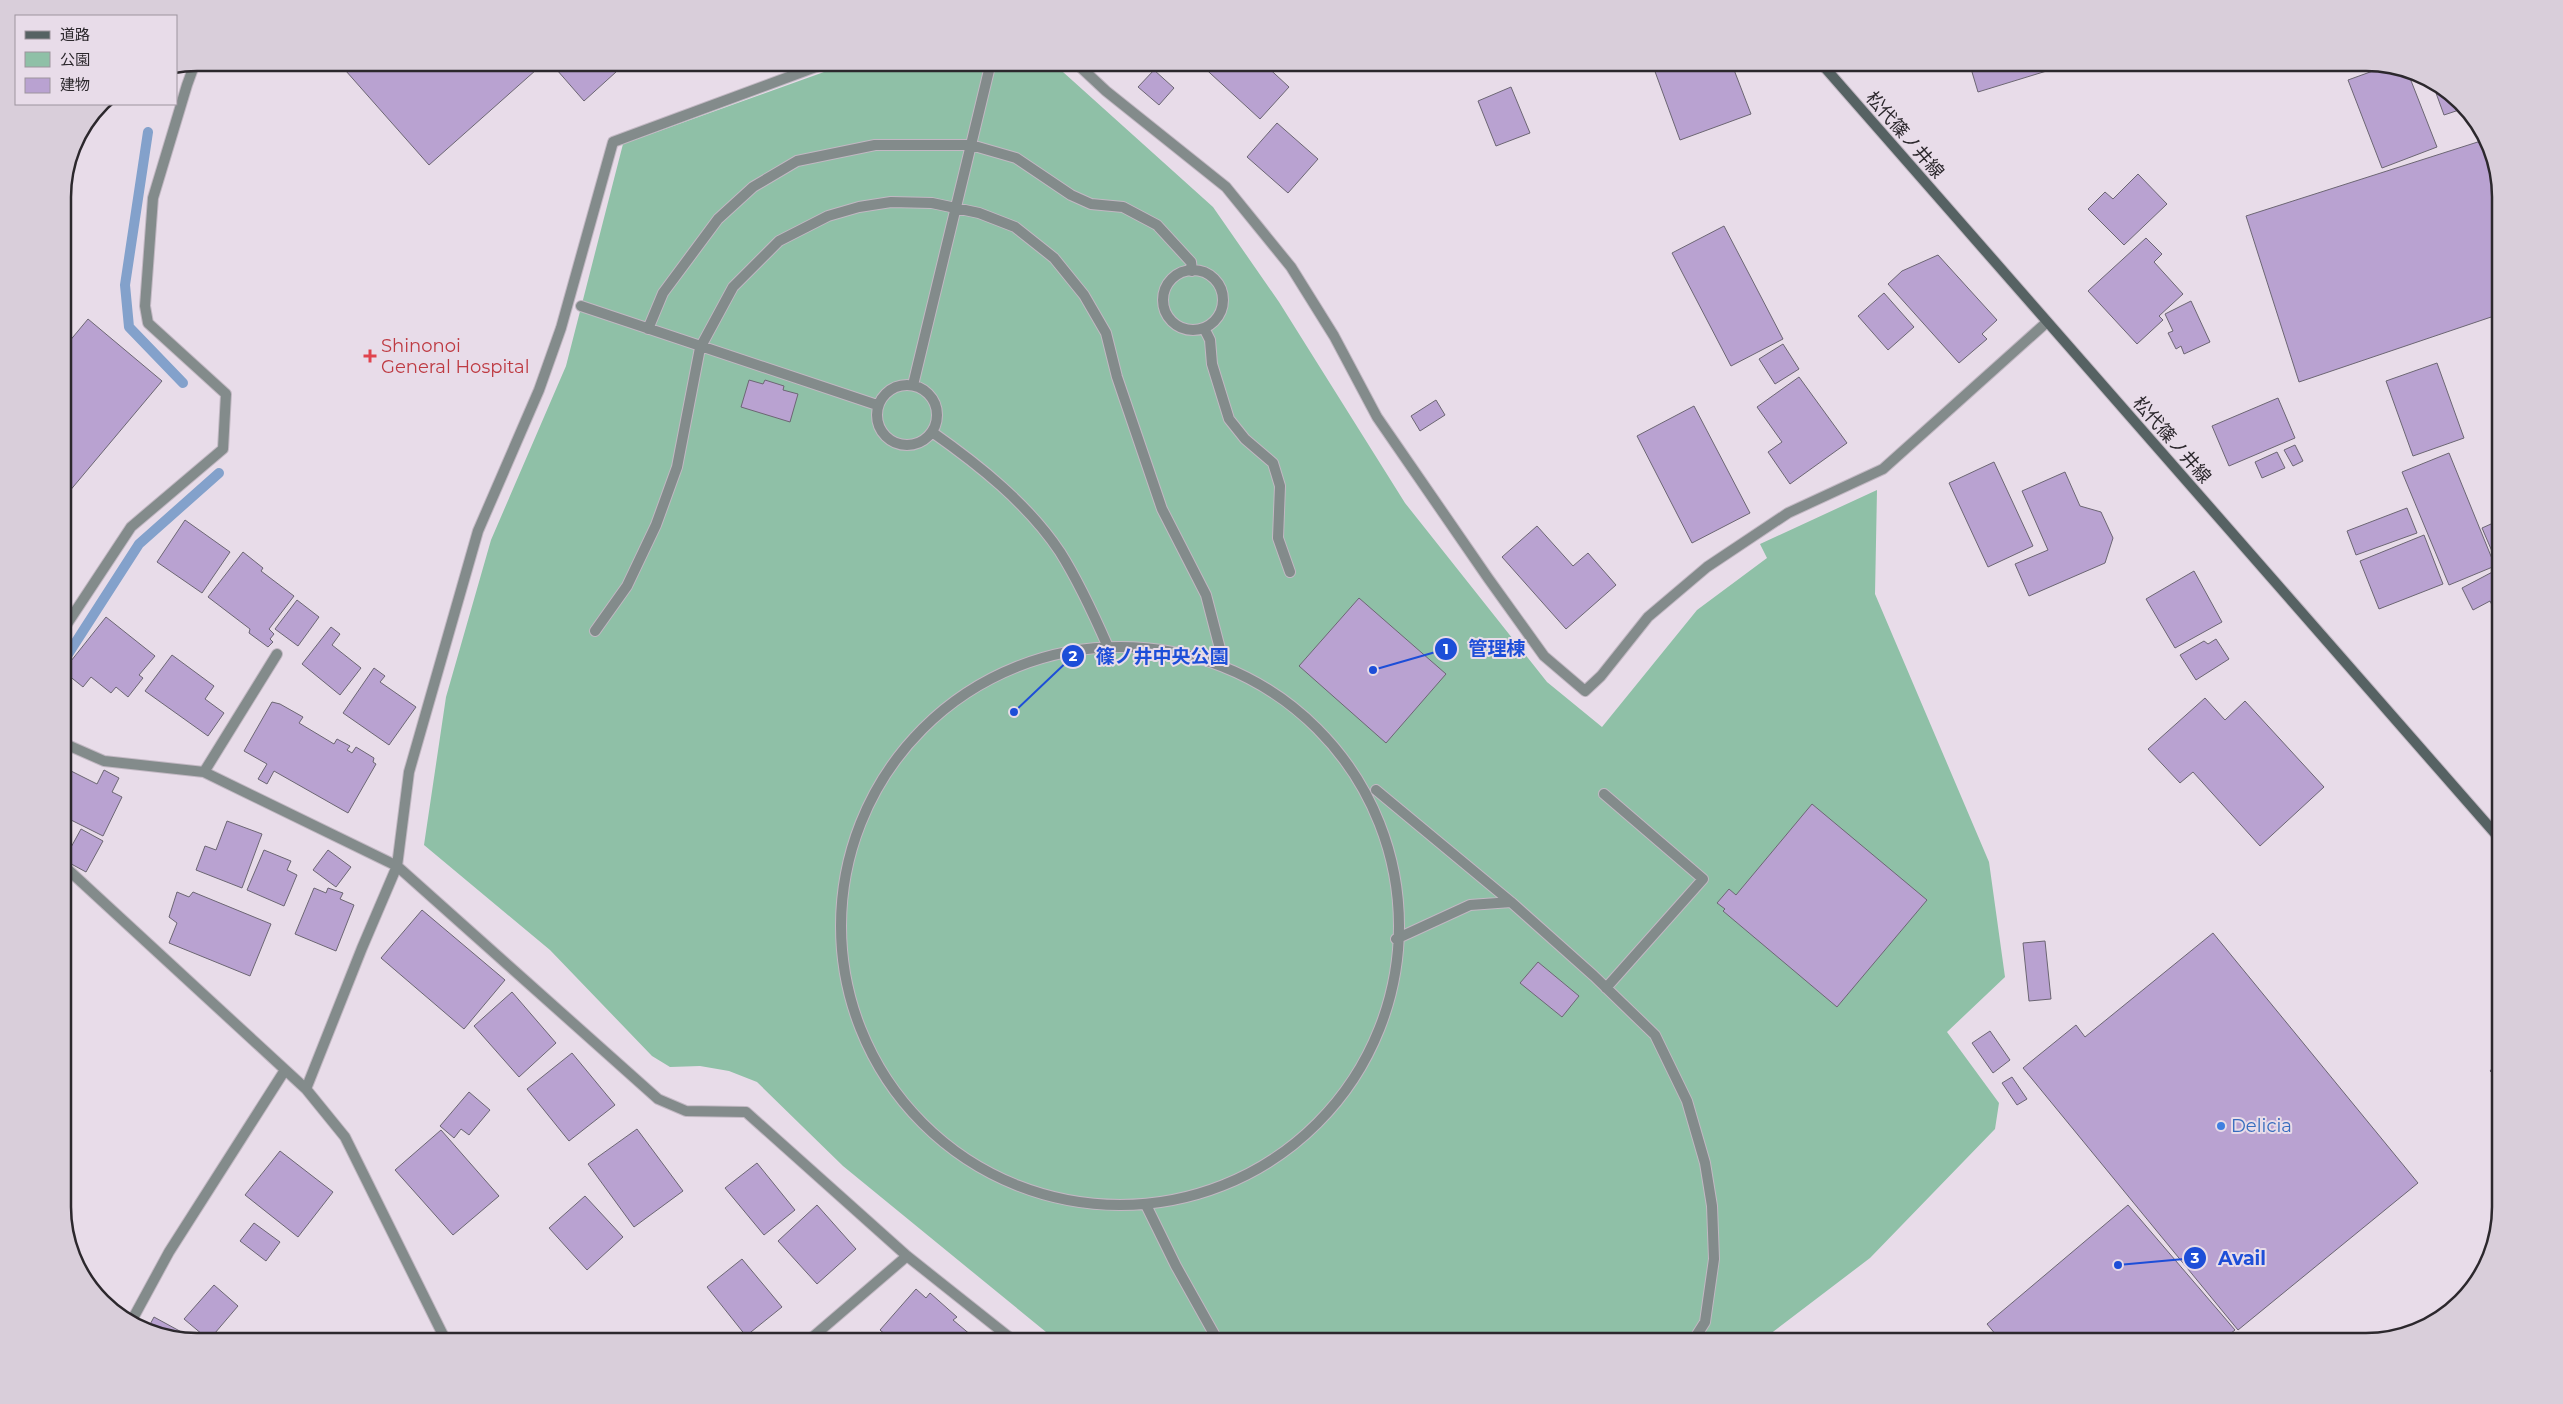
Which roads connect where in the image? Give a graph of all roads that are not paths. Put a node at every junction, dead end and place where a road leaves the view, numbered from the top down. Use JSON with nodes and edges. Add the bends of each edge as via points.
{"nodes":[{"id":1,"x":192,"y":71,"type":"edge"},
{"id":2,"x":804,"y":71,"type":"edge"},
{"id":3,"x":989,"y":71,"type":"edge"},
{"id":4,"x":1085,"y":71,"type":"edge"},
{"id":5,"x":1828,"y":71,"type":"edge"},
{"id":6,"x":971,"y":145,"type":"junction"},
{"id":7,"x":956,"y":208,"type":"junction"},
{"id":8,"x":1192,"y":271,"type":"junction"},
{"id":9,"x":581,"y":306,"type":"dead end"},
{"id":10,"x":2047,"y":322,"type":"junction"},
{"id":11,"x":1204,"y":328,"type":"junction"},
{"id":12,"x":648,"y":329,"type":"junction"},
{"id":13,"x":700,"y":348,"type":"junction"},
{"id":14,"x":913,"y":385,"type":"junction"},
{"id":15,"x":878,"y":405,"type":"junction"},
{"id":16,"x":932,"y":432,"type":"junction"},
{"id":17,"x":1290,"y":572,"type":"dead end"},
{"id":18,"x":72,"y":616,"type":"edge"},
{"id":19,"x":595,"y":631,"type":"dead end"},
{"id":20,"x":1108,"y":647,"type":"junction"},
{"id":21,"x":277,"y":654,"type":"dead end"},
{"id":22,"x":1224,"y":664,"type":"junction"},
{"id":23,"x":72,"y":748,"type":"edge"},
{"id":24,"x":204,"y":772,"type":"junction"},
{"id":25,"x":1376,"y":790,"type":"junction"},
{"id":26,"x":1604,"y":794,"type":"dead end"},
{"id":27,"x":2492,"y":829,"type":"edge"},
{"id":28,"x":397,"y":866,"type":"junction"},
{"id":29,"x":72,"y":873,"type":"edge"},
{"id":30,"x":1511,"y":902,"type":"junction"},
{"id":31,"x":1396,"y":940,"type":"junction"},
{"id":32,"x":1606,"y":988,"type":"junction"},
{"id":33,"x":286,"y":1070,"type":"junction"},
{"id":34,"x":306,"y":1089,"type":"junction"},
{"id":35,"x":1146,"y":1205,"type":"junction"},
{"id":36,"x":907,"y":1256,"type":"junction"},
{"id":37,"x":134,"y":1315,"type":"edge"},
{"id":38,"x":442,"y":1333,"type":"edge"},
{"id":39,"x":818,"y":1333,"type":"edge"},
{"id":40,"x":1003,"y":1333,"type":"edge"},
{"id":41,"x":1213,"y":1333,"type":"edge"},
{"id":42,"x":1698,"y":1333,"type":"edge"}],
"edges":[{"from":1,"to":18,"type":"street","via":[[153,198],[145,306],[148,323],[226,394],[224,449],[131,527]]},
{"from":2,"to":28,"type":"street","via":[[613,142],[570,301],[542,381],[478,531],[409,772]]},
{"from":3,"to":6,"type":"street"},
{"from":4,"to":10,"type":"street","via":[[1226,187],[1292,267],[1334,336],[1377,417],[1460,538],[1544,656],[1585,691],[1648,617],[1707,567],[1788,513],[1884,469]]},
{"from":5,"to":10,"type":"main road","name":"松代篠ノ井線"},
{"from":6,"to":7,"type":"street"},
{"from":6,"to":8,"type":"street","via":[[1016,158],[1091,204],[1123,207],[1157,225],[1191,262]]},
{"from":6,"to":12,"type":"street","via":[[875,145],[797,161],[752,188],[718,219],[662,293]]},
{"from":7,"to":13,"type":"street","via":[[932,203],[891,202],[828,216],[802,228],[779,241],[733,287]]},
{"from":7,"to":14,"type":"street"},
{"from":7,"to":22,"type":"street","via":[[1015,227],[1054,258],[1084,296],[1106,333],[1117,377],[1162,510],[1206,595]]},
{"from":8,"to":11,"type":"street","via":[[1198,269],[1212,276],[1221,288],[1223,302],[1218,317]]},
{"from":8,"to":11,"type":"street","via":[[1177,273],[1163,290],[1163,307],[1172,322],[1187,330]]},
{"from":9,"to":12,"type":"street"},
{"from":10,"to":27,"type":"main road","name":"松代篠ノ井線"},
{"from":11,"to":17,"type":"street","via":[[1210,340],[1212,364],[1229,419],[1245,439],[1273,463],[1280,486],[1278,538]]},
{"from":12,"to":13,"type":"street"},
{"from":13,"to":15,"type":"street"},
{"from":13,"to":19,"type":"street","via":[[677,467],[656,525],[627,586]]},
{"from":14,"to":15,"type":"street","via":[[891,388]]},
{"from":14,"to":16,"type":"street","via":[[926,391],[935,403],[937,418]]},
{"from":15,"to":16,"type":"street","via":[[877,423],[886,438],[902,445],[919,443]]},
{"from":16,"to":20,"type":"street","via":[[1019,503],[1059,551],[1084,594]]},
{"from":20,"to":22,"type":"street","via":[[1136,644]]},
{"from":20,"to":35,"type":"street","via":[[1042,655],[956,698],[890,766],[849,842],[838,925],[855,1026],[915,1118],[1000,1183],[1095,1204]]},
{"from":21,"to":24,"type":"street"},
{"from":22,"to":25,"type":"street","via":[[1309,718]]},
{"from":23,"to":24,"type":"street","via":[[104,760]]},
{"from":24,"to":28,"type":"street"},
{"from":25,"to":30,"type":"street"},
{"from":25,"to":31,"type":"street","via":[[1394,869]]},
{"from":26,"to":32,"type":"street","via":[[1703,879]]},
{"from":28,"to":34,"type":"street"},
{"from":28,"to":36,"type":"street","via":[[658,1099],[686,1111],[746,1112]]},
{"from":29,"to":33,"type":"street"},
{"from":30,"to":31,"type":"street","via":[[1470,905]]},
{"from":30,"to":32,"type":"street"},
{"from":31,"to":35,"type":"street","via":[[1397,956],[1367,1042],[1329,1114],[1292,1154],[1259,1177],[1220,1194],[1178,1205]]},
{"from":32,"to":42,"type":"street","via":[[1655,1035],[1687,1101],[1705,1164],[1712,1206],[1714,1259],[1704,1322]]},
{"from":33,"to":34,"type":"street"},
{"from":33,"to":37,"type":"street","via":[[168,1252]]},
{"from":34,"to":38,"type":"street","via":[[345,1137]]},
{"from":35,"to":41,"type":"street"},
{"from":36,"to":39,"type":"street"},
{"from":36,"to":40,"type":"street"}]}
